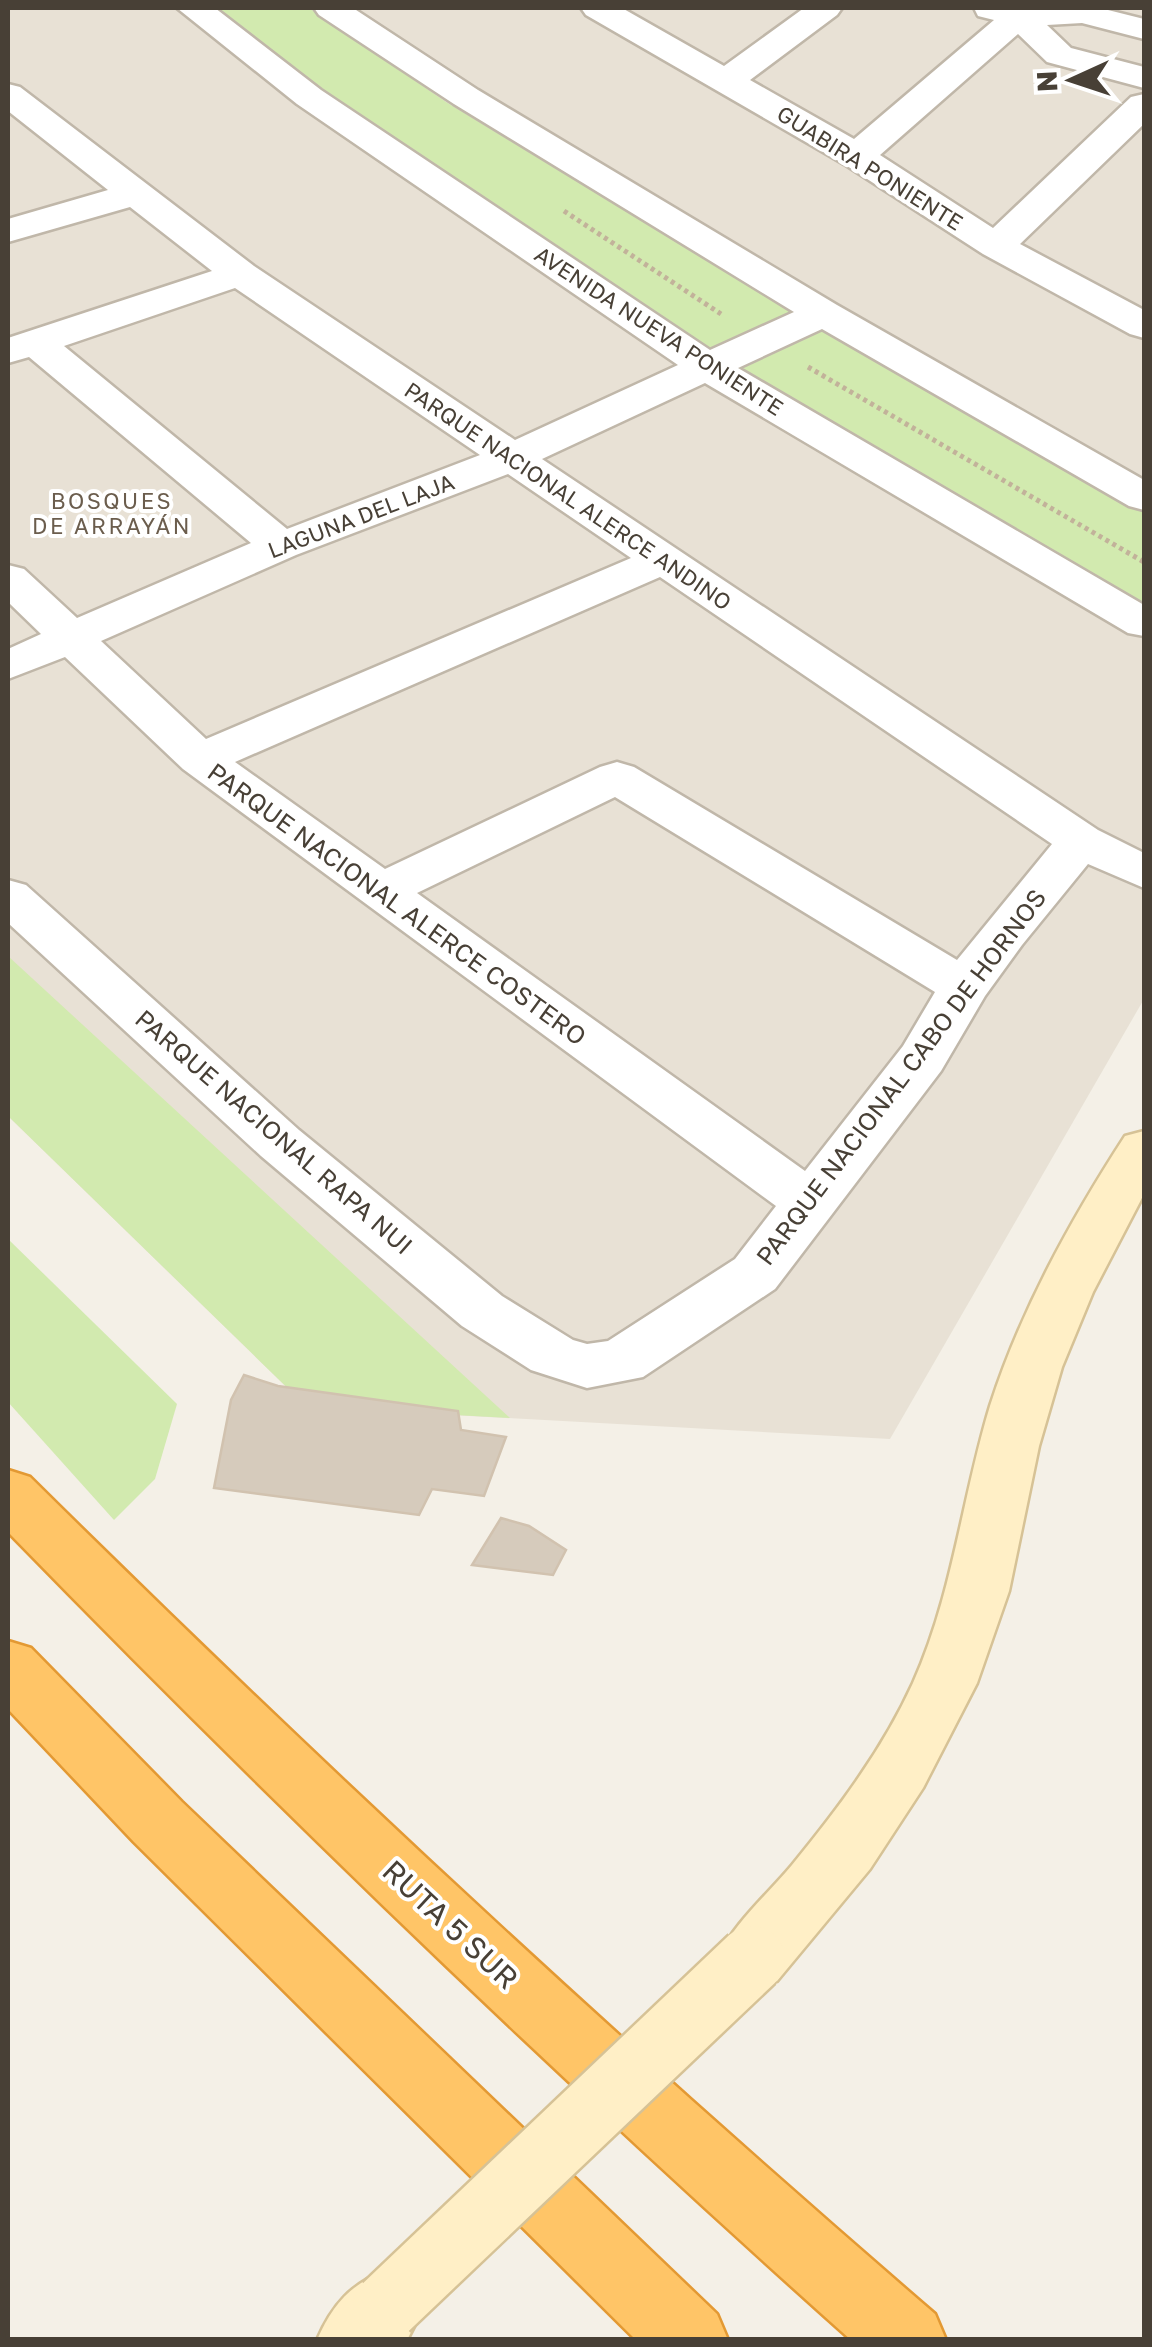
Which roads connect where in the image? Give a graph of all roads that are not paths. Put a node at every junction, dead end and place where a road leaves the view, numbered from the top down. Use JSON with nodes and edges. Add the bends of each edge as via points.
{"nodes":[{"id":1,"x":194,"y":8,"type":"edge"},
{"id":2,"x":331,"y":8,"type":"edge"},
{"id":3,"x":598,"y":8,"type":"edge"},
{"id":4,"x":826,"y":8,"type":"edge"},
{"id":5,"x":983,"y":8,"type":"edge"},
{"id":6,"x":1023,"y":12,"type":"edge"},
{"id":7,"x":1144,"y":29,"type":"edge"},
{"id":8,"x":1144,"y":78,"type":"edge"},
{"id":9,"x":726,"y":81,"type":"junction"},
{"id":10,"x":8,"y":94,"type":"edge"},
{"id":11,"x":1144,"y":105,"type":"edge"},
{"id":12,"x":857,"y":156,"type":"junction"},
{"id":13,"x":134,"y":194,"type":"junction"},
{"id":14,"x":8,"y":231,"type":"edge"},
{"id":15,"x":996,"y":246,"type":"junction"},
{"id":16,"x":240,"y":274,"type":"junction"},
{"id":17,"x":822,"y":313,"type":"junction"},
{"id":18,"x":1144,"y":326,"type":"edge"},
{"id":19,"x":21,"y":346,"type":"edge"},
{"id":20,"x":706,"y":366,"type":"junction"},
{"id":21,"x":510,"y":458,"type":"junction"},
{"id":22,"x":1144,"y":497,"type":"edge"},
{"id":23,"x":280,"y":546,"type":"junction"},
{"id":24,"x":663,"y":560,"type":"junction"},
{"id":25,"x":8,"y":578,"type":"edge"},
{"id":26,"x":1144,"y":623,"type":"edge"},
{"id":27,"x":70,"y":637,"type":"junction"},
{"id":28,"x":8,"y":665,"type":"edge"},
{"id":29,"x":200,"y":759,"type":"junction"},
{"id":30,"x":1081,"y":842,"type":"junction"},
{"id":31,"x":1144,"y":872,"type":"edge"},
{"id":32,"x":378,"y":892,"type":"junction"},
{"id":33,"x":8,"y":896,"type":"edge"},
{"id":34,"x":964,"y":988,"type":"junction"},
{"id":35,"x":1144,"y":1150,"type":"edge"},
{"id":36,"x":809,"y":1202,"type":"junction"},
{"id":37,"x":552,"y":1355,"type":"joint"},
{"id":38,"x":8,"y":1494,"type":"edge"},
{"id":39,"x":8,"y":1667,"type":"edge"},
{"id":40,"x":371,"y":2323,"type":"edge"},
{"id":41,"x":690,"y":2340,"type":"edge"},
{"id":42,"x":908,"y":2340,"type":"edge"}],
"edges":[{"from":1,"to":20,"type":"street","name":"AVENIDA NUEVA PONIENTE","via":[[309,97]]},
{"from":2,"to":17,"type":"street","via":[[466,98]]},
{"from":3,"to":9,"type":"street","name":"GUABIRA PONIENTE"},
{"from":4,"to":9,"type":"street"},
{"from":5,"to":6,"type":"street"},
{"from":6,"to":7,"type":"street","via":[[1082,13]]},
{"from":6,"to":8,"type":"street","via":[[1060,55]]},
{"from":6,"to":12,"type":"street"},
{"from":9,"to":12,"type":"street","name":"GUABIRA PONIENTE"},
{"from":10,"to":13,"type":"street","name":"PARQUE NACIONAL ALERCE ANDINO"},
{"from":11,"to":15,"type":"street"},
{"from":12,"to":15,"type":"street","name":"GUABIRA PONIENTE"},
{"from":13,"to":14,"type":"street"},
{"from":13,"to":16,"type":"street","name":"PARQUE NACIONAL ALERCE ANDINO"},
{"from":15,"to":18,"type":"street","name":"GUABIRA PONIENTE"},
{"from":16,"to":19,"type":"street"},
{"from":16,"to":21,"type":"street","name":"PARQUE NACIONAL ALERCE ANDINO"},
{"from":17,"to":20,"type":"street","name":"LAGUNA DEL LAJA"},
{"from":17,"to":22,"type":"street"},
{"from":19,"to":23,"type":"street"},
{"from":20,"to":21,"type":"street","name":"LAGUNA DEL LAJA"},
{"from":20,"to":26,"type":"street","name":"AVENIDA NUEVA PONIENTE"},
{"from":21,"to":23,"type":"street","name":"LAGUNA DEL LAJA"},
{"from":21,"to":24,"type":"street","name":"PARQUE NACIONAL ALERCE ANDINO"},
{"from":23,"to":27,"type":"street","name":"LAGUNA DEL LAJA"},
{"from":24,"to":29,"type":"street"},
{"from":24,"to":30,"type":"street","name":"PARQUE NACIONAL ALERCE ANDINO"},
{"from":25,"to":27,"type":"street","name":"PARQUE NACIONAL ALERCE COSTERO"},
{"from":27,"to":28,"type":"street","name":"LAGUNA DEL LAJA"},
{"from":27,"to":29,"type":"street","name":"PARQUE NACIONAL ALERCE COSTERO"},
{"from":29,"to":32,"type":"street","name":"PARQUE NACIONAL ALERCE COSTERO"},
{"from":30,"to":31,"type":"street","name":"PARQUE NACIONAL ALERCE ANDINO"},
{"from":30,"to":34,"type":"street","name":"PARQUE NACIONAL CABO DE HORNOS"},
{"from":32,"to":34,"type":"street","via":[[617,776]]},
{"from":32,"to":36,"type":"street","name":"PARQUE NACIONAL ALERCE COSTERO"},
{"from":33,"to":37,"type":"street","name":"PARQUE NACIONAL RAPA NUI","via":[[280,1144],[482,1311]]},
{"from":34,"to":36,"type":"street","name":"PARQUE NACIONAL CABO DE HORNOS","via":[[922,1058]]},
{"from":35,"to":40,"type":"main road","bridge":true,"via":[[1081,1256],[1029,1379],[964,1637],[937,1701],[862,1830],[752,1959]]},
{"from":36,"to":37,"type":"street","name":"PARQUE NACIONAL CABO DE HORNOS","via":[[755,1274],[622,1362],[588,1366]]},
{"from":38,"to":42,"type":"highway","name":"RUTA 5 SUR","via":[[478,1954]]},
{"from":39,"to":41,"type":"highway"}]}
